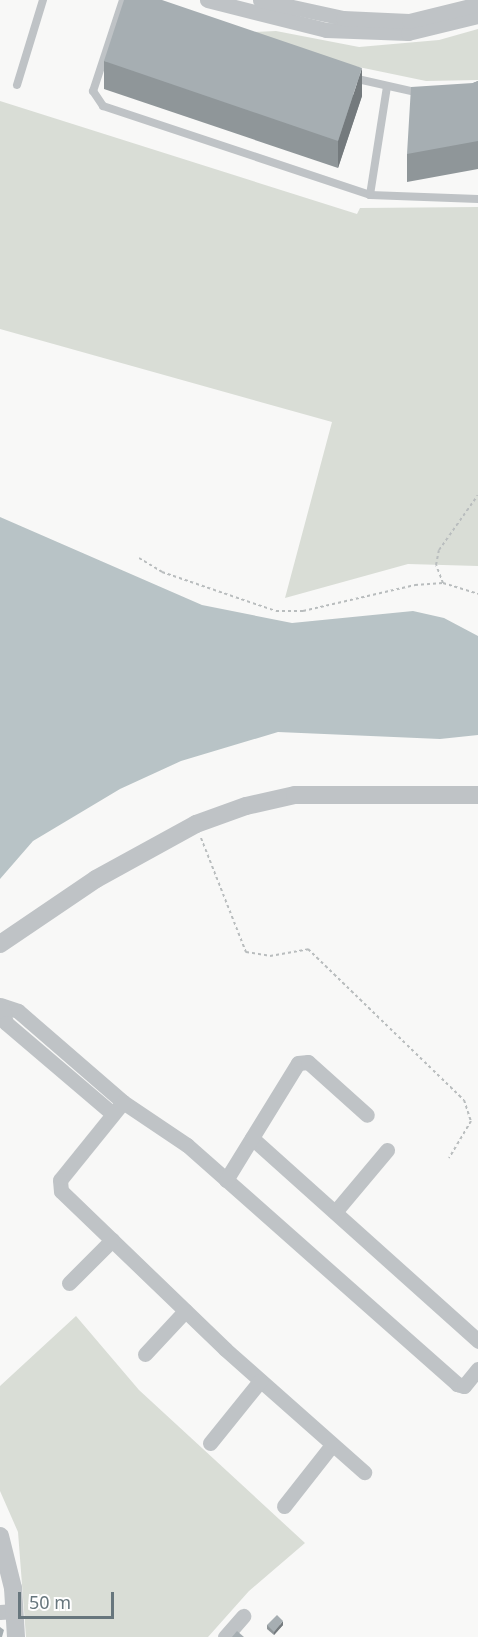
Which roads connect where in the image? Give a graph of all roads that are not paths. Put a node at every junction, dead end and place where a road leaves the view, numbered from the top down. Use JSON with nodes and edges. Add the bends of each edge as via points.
{"nodes":[{"id":1,"x":43,"y":0,"type":"edge"},
{"id":2,"x":123,"y":0,"type":"edge"},
{"id":3,"x":207,"y":0,"type":"edge"},
{"id":4,"x":260,"y":0,"type":"edge"},
{"id":5,"x":478,"y":4,"type":"edge"},
{"id":6,"x":134,"y":5,"type":"edge"},
{"id":7,"x":478,"y":16,"type":"edge"},
{"id":8,"x":343,"y":75,"type":"edge"},
{"id":9,"x":17,"y":85,"type":"dead end"},
{"id":10,"x":387,"y":87,"type":"junction"},
{"id":11,"x":432,"y":94,"type":"edge"},
{"id":12,"x":370,"y":195,"type":"junction"},
{"id":13,"x":478,"y":199,"type":"edge"},
{"id":14,"x":478,"y":795,"type":"edge"},
{"id":15,"x":0,"y":944,"type":"edge"},
{"id":16,"x":1,"y":1005,"type":"edge"},
{"id":17,"x":123,"y":1102,"type":"junction"},
{"id":18,"x":113,"y":1114,"type":"junction"},
{"id":19,"x":367,"y":1115,"type":"dead end"},
{"id":20,"x":252,"y":1138,"type":"junction"},
{"id":21,"x":387,"y":1150,"type":"dead end"},
{"id":22,"x":226,"y":1180,"type":"junction"},
{"id":23,"x":335,"y":1212,"type":"junction"},
{"id":24,"x":112,"y":1240,"type":"junction"},
{"id":25,"x":69,"y":1283,"type":"dead end"},
{"id":26,"x":185,"y":1311,"type":"junction"},
{"id":27,"x":478,"y":1341,"type":"edge"},
{"id":28,"x":145,"y":1354,"type":"dead end"},
{"id":29,"x":478,"y":1369,"type":"edge"},
{"id":30,"x":260,"y":1381,"type":"junction"},
{"id":31,"x":210,"y":1443,"type":"dead end"},
{"id":32,"x":332,"y":1445,"type":"junction"},
{"id":33,"x":364,"y":1472,"type":"dead end"},
{"id":34,"x":284,"y":1506,"type":"dead end"},
{"id":35,"x":0,"y":1536,"type":"edge"},
{"id":36,"x":7,"y":1612,"type":"edge"},
{"id":37,"x":243,"y":1616,"type":"dead end"},
{"id":38,"x":16,"y":1637,"type":"edge"},
{"id":39,"x":225,"y":1637,"type":"edge"}],
"edges":[{"from":1,"to":9,"type":"lane"},
{"from":2,"to":6,"type":"lane"},
{"from":2,"to":12,"type":"lane","via":[[93,91],[96,100]]},
{"from":3,"to":7,"type":"street","via":[[326,30],[408,33]]},
{"from":4,"to":5,"type":"street","via":[[343,18],[409,21]]},
{"from":8,"to":10,"type":"lane"},
{"from":10,"to":11,"type":"lane"},
{"from":10,"to":12,"type":"lane"},
{"from":12,"to":13,"type":"lane"},
{"from":14,"to":15,"type":"street","via":[[295,795],[196,824],[96,879]]},
{"from":16,"to":17,"type":"street","via":[[18,1011]]},
{"from":16,"to":18,"type":"street","via":[[6,1023]]},
{"from":17,"to":18,"type":"street"},
{"from":17,"to":22,"type":"street"},
{"from":18,"to":24,"type":"street","via":[[60,1186]]},
{"from":19,"to":20,"type":"street","via":[[303,1061]]},
{"from":20,"to":22,"type":"street"},
{"from":20,"to":23,"type":"street"},
{"from":21,"to":23,"type":"street"},
{"from":22,"to":29,"type":"street","via":[[457,1384],[464,1386]]},
{"from":23,"to":27,"type":"street"},
{"from":24,"to":25,"type":"street"},
{"from":24,"to":26,"type":"street"},
{"from":26,"to":28,"type":"street"},
{"from":26,"to":30,"type":"street"},
{"from":30,"to":31,"type":"street"},
{"from":30,"to":32,"type":"street"},
{"from":32,"to":33,"type":"street"},
{"from":32,"to":34,"type":"street"},
{"from":35,"to":36,"type":"street"},
{"from":36,"to":38,"type":"street"},
{"from":37,"to":39,"type":"street"}]}
